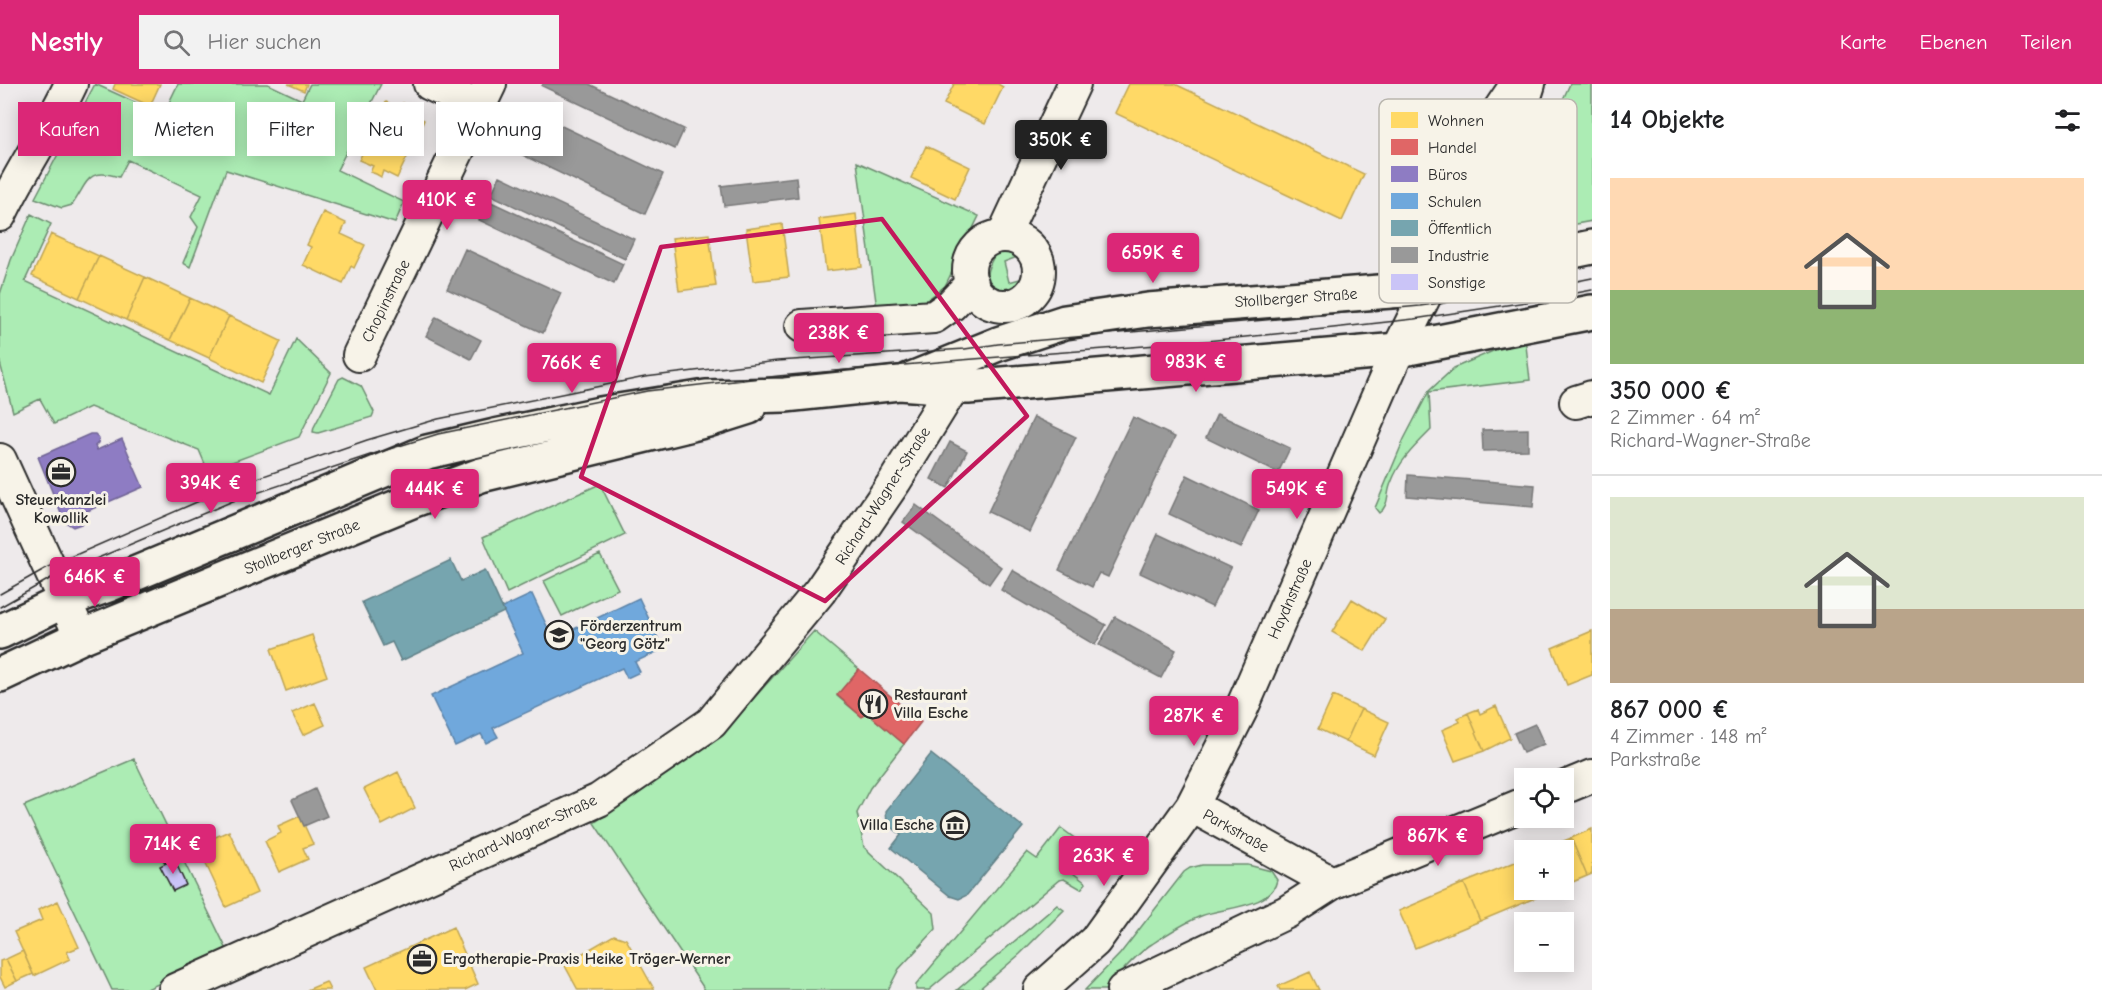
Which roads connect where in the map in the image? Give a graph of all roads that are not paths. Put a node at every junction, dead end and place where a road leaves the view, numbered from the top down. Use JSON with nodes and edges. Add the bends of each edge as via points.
{"nodes":[{"id":1,"x":71,"y":84,"type":"edge"},
{"id":2,"x":430,"y":84,"type":"edge"},
{"id":3,"x":1074,"y":84,"type":"edge"},
{"id":4,"x":1517,"y":84,"type":"edge"},
{"id":5,"x":1529,"y":84,"type":"edge"},
{"id":6,"x":485,"y":95,"type":"edge"},
{"id":7,"x":1507,"y":99,"type":"edge"},
{"id":8,"x":1524,"y":99,"type":"edge"},
{"id":9,"x":0,"y":215,"type":"edge"},
{"id":10,"x":1003,"y":236,"type":"junction"},
{"id":11,"x":1592,"y":247,"type":"edge"},
{"id":12,"x":1577,"y":250,"type":"edge"},
{"id":13,"x":972,"y":283,"type":"junction"},
{"id":14,"x":1379,"y":292,"type":"edge"},
{"id":15,"x":1422,"y":303,"type":"edge"},
{"id":16,"x":1592,"y":312,"type":"edge"},
{"id":17,"x":802,"y":326,"type":"dead end"},
{"id":18,"x":1398,"y":350,"type":"junction"},
{"id":19,"x":359,"y":355,"type":"dead end"},
{"id":20,"x":899,"y":383,"type":"junction"},
{"id":21,"x":953,"y":387,"type":"junction"},
{"id":22,"x":785,"y":395,"type":"junction"},
{"id":23,"x":0,"y":460,"type":"edge"},
{"id":24,"x":64,"y":601,"type":"junction"},
{"id":25,"x":0,"y":632,"type":"edge"},
{"id":26,"x":81,"y":637,"type":"junction"},
{"id":27,"x":0,"y":675,"type":"edge"},
{"id":28,"x":1592,"y":776,"type":"edge"},
{"id":29,"x":1574,"y":783,"type":"edge"},
{"id":30,"x":1192,"y":806,"type":"junction"},
{"id":31,"x":1514,"y":808,"type":"edge"},
{"id":32,"x":1332,"y":883,"type":"junction"},
{"id":33,"x":175,"y":990,"type":"edge"},
{"id":34,"x":1040,"y":990,"type":"edge"},
{"id":35,"x":1124,"y":990,"type":"edge"}],
"edges":[{"from":1,"to":9,"type":"street"},
{"from":2,"to":6,"type":"street"},
{"from":3,"to":10,"type":"street"},
{"from":4,"to":7,"type":"street","name":"Haydnstraße"},
{"from":5,"to":8,"type":"street","name":"Haydnstraße"},
{"from":6,"to":19,"type":"street","name":"Chopinstraße"},
{"from":10,"to":13,"type":"street","via":[[986,241],[972,257]]},
{"from":10,"to":13,"type":"street","via":[[1021,240],[1033,251],[1039,272],[1034,290],[1019,303],[1004,306],[986,301]]},
{"from":11,"to":12,"type":"main road","name":"Stollberger Straße"},
{"from":13,"to":17,"type":"street","via":[[934,317]]},
{"from":14,"to":20,"type":"main road","name":"Stollberger Straße","via":[[1148,309],[1065,322]]},
{"from":15,"to":18,"type":"street","name":"Haydnstraße"},
{"from":16,"to":18,"type":"main road","name":"Stollberger Straße"},
{"from":18,"to":21,"type":"main road","name":"Stollberger Straße"},
{"from":18,"to":30,"type":"street","name":"Haydnstraße","via":[[1240,710]]},
{"from":20,"to":21,"type":"main road","name":"Stollberger Straße"},
{"from":20,"to":22,"type":"main road","name":"Stollberger Straße"},
{"from":21,"to":33,"type":"street","name":"Richard-Wagner-Straße","via":[[820,591],[711,723],[598,800]]},
{"from":22,"to":24,"type":"main road","name":"Stollberger Straße","via":[[706,397],[600,414],[427,452]]},
{"from":22,"to":26,"type":"main road","name":"Stollberger Straße","via":[[708,420],[481,475]]},
{"from":23,"to":24,"type":"street"},
{"from":24,"to":25,"type":"main road","name":"Stollberger Straße"},
{"from":24,"to":26,"type":"street"},
{"from":26,"to":27,"type":"main road","name":"Stollberger Straße"},
{"from":28,"to":29,"type":"street"},
{"from":30,"to":32,"type":"street","name":"Parkstraße"},
{"from":30,"to":34,"type":"street","name":"Parkstraße","via":[[1095,941]]},
{"from":31,"to":32,"type":"street"},
{"from":32,"to":35,"type":"street","via":[[1287,912]]}]}
